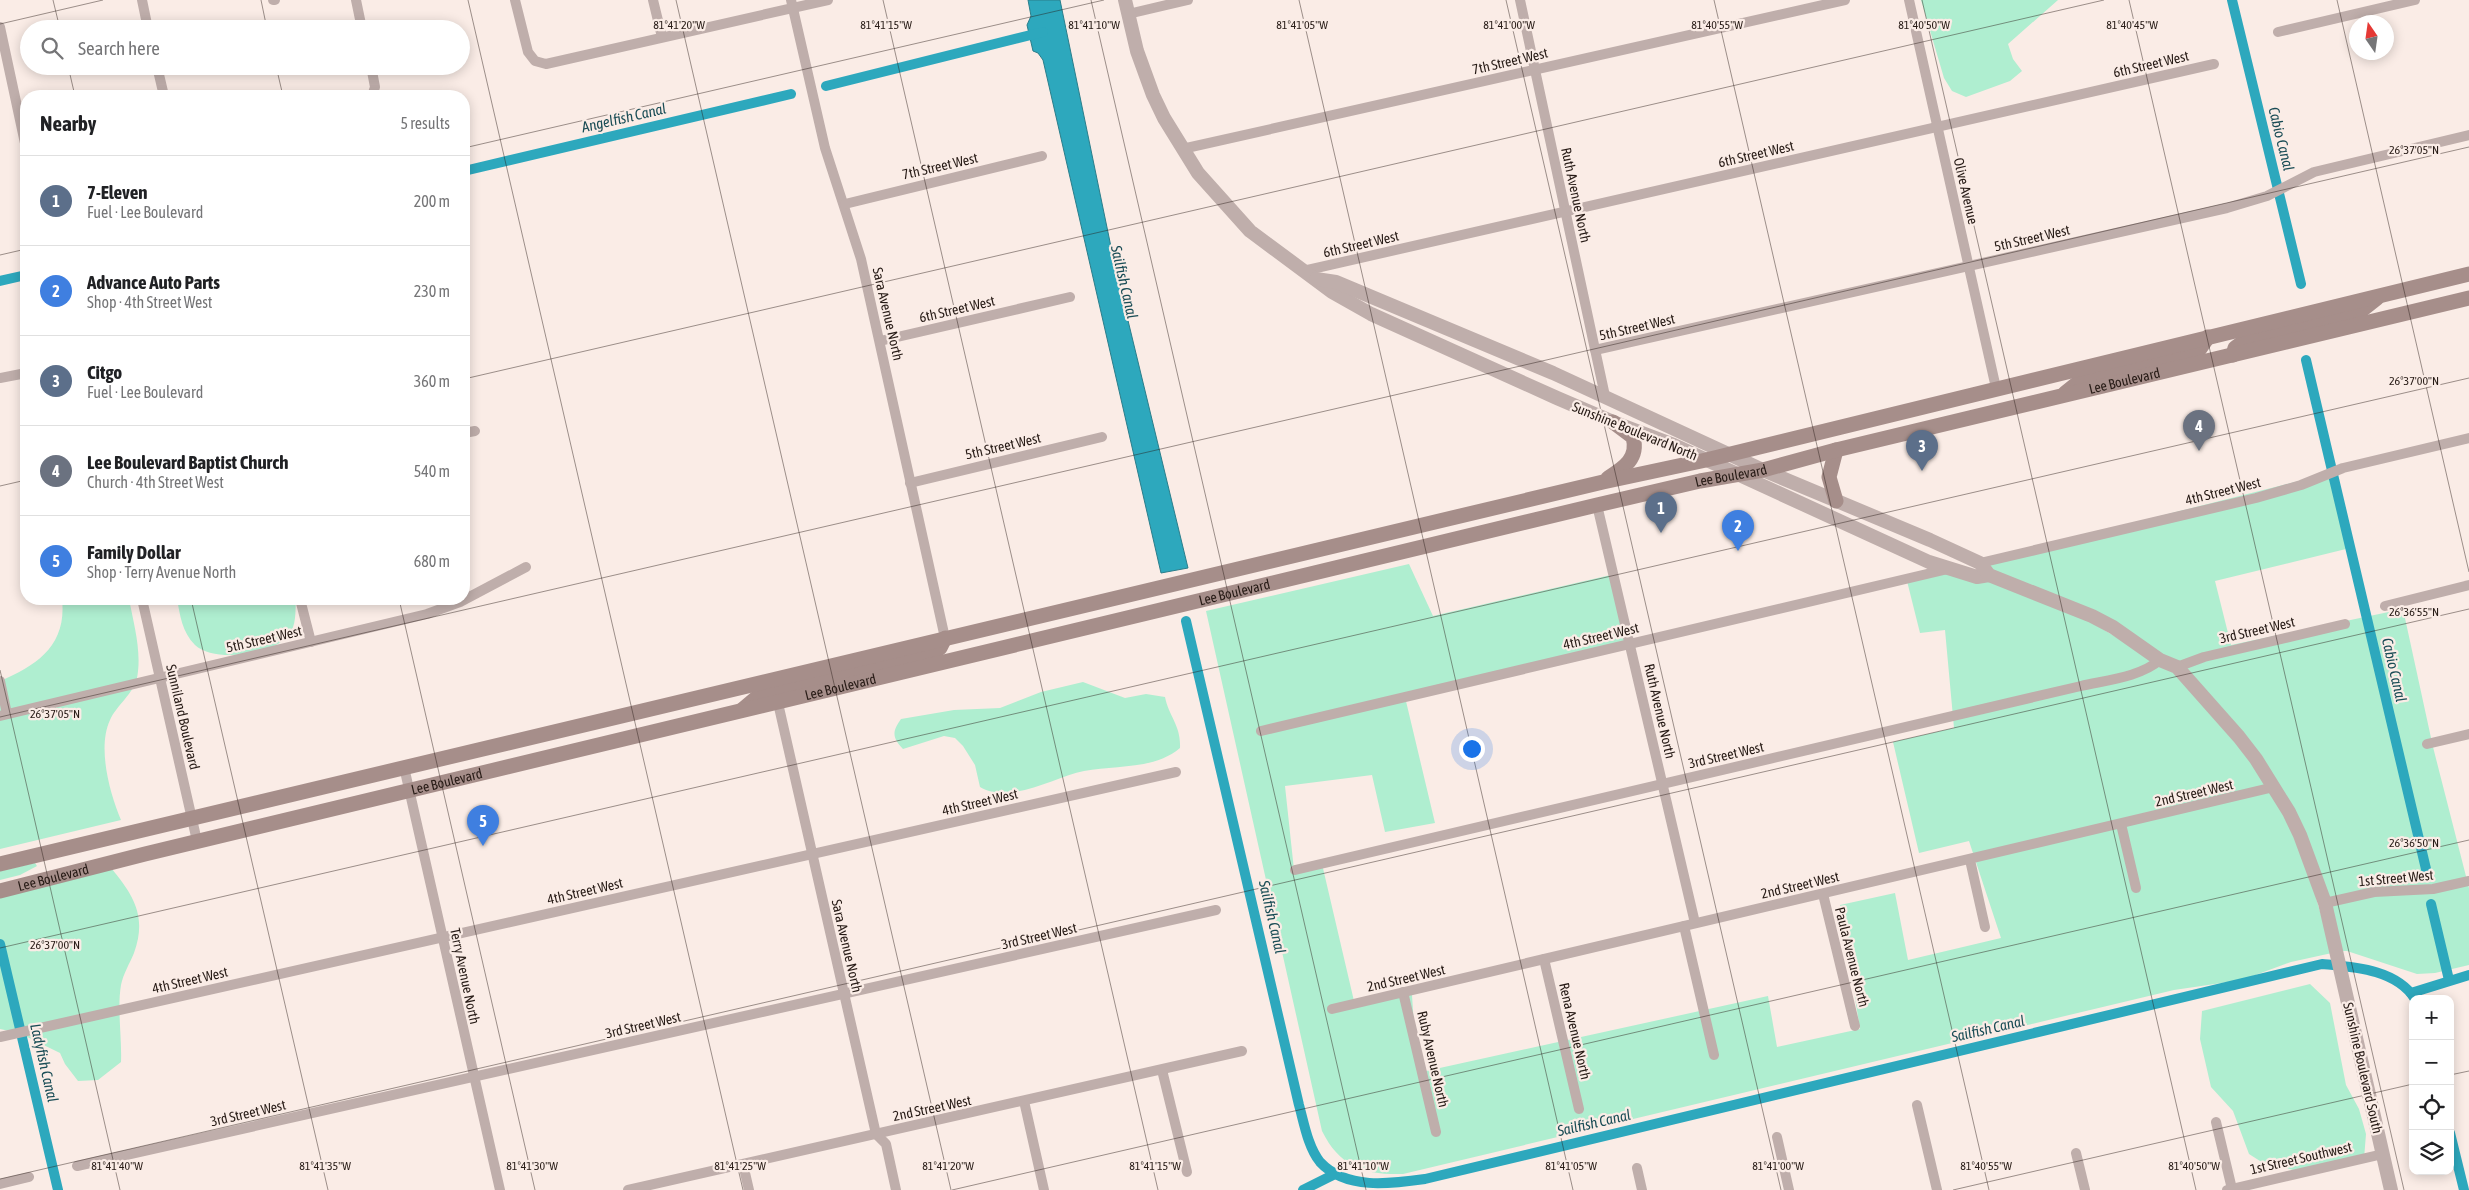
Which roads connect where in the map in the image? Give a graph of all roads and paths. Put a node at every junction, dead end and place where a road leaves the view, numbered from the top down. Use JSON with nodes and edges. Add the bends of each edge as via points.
{"nodes":[{"id":1,"x":142,"y":0,"type":"edge"},
{"id":2,"x":356,"y":0,"type":"edge"},
{"id":3,"x":516,"y":0,"type":"edge"},
{"id":4,"x":653,"y":0,"type":"edge"},
{"id":5,"x":828,"y":0,"type":"edge"},
{"id":6,"x":1188,"y":0,"type":"edge"},
{"id":7,"x":1520,"y":0,"type":"edge"},
{"id":8,"x":1845,"y":0,"type":"edge"},
{"id":9,"x":1909,"y":0,"type":"edge"},
{"id":10,"x":2415,"y":0,"type":"edge"},
{"id":11,"x":791,"y":4,"type":"edge"},
{"id":12,"x":1126,"y":7,"type":"edge"},
{"id":13,"x":146,"y":20,"type":"edge"},
{"id":14,"x":360,"y":20,"type":"edge"},
{"id":15,"x":0,"y":27,"type":"edge"},
{"id":16,"x":2278,"y":32,"type":"dead end"},
{"id":17,"x":662,"y":37,"type":"junction"},
{"id":18,"x":2214,"y":64,"type":"dead end"},
{"id":19,"x":1535,"y":70,"type":"junction"},
{"id":20,"x":159,"y":75,"type":"edge"},
{"id":21,"x":373,"y":75,"type":"edge"},
{"id":22,"x":163,"y":90,"type":"edge"},
{"id":23,"x":374,"y":90,"type":"edge"},
{"id":24,"x":20,"y":120,"type":"edge"},
{"id":25,"x":1938,"y":127,"type":"junction"},
{"id":26,"x":2469,"y":135,"type":"edge"},
{"id":27,"x":1182,"y":149,"type":"junction"},
{"id":28,"x":1042,"y":156,"type":"dead end"},
{"id":29,"x":845,"y":204,"type":"junction"},
{"id":30,"x":1565,"y":212,"type":"junction"},
{"id":31,"x":1969,"y":267,"type":"junction"},
{"id":32,"x":1303,"y":271,"type":"junction"},
{"id":33,"x":2469,"y":274,"type":"edge"},
{"id":34,"x":1316,"y":279,"type":"junction"},
{"id":35,"x":2380,"y":296,"type":"junction"},
{"id":36,"x":1070,"y":297,"type":"dead end"},
{"id":37,"x":2469,"y":298,"type":"edge"},
{"id":38,"x":1371,"y":314,"type":"junction"},
{"id":39,"x":1455,"y":332,"type":"junction"},
{"id":40,"x":2208,"y":337,"type":"junction"},
{"id":41,"x":880,"y":341,"type":"junction"},
{"id":42,"x":1595,"y":350,"type":"junction"},
{"id":43,"x":1462,"y":355,"type":"junction"},
{"id":44,"x":2233,"y":355,"type":"junction"},
{"id":45,"x":20,"y":374,"type":"edge"},
{"id":46,"x":0,"y":378,"type":"edge"},
{"id":47,"x":1996,"y":388,"type":"junction"},
{"id":48,"x":1605,"y":396,"type":"junction"},
{"id":49,"x":2062,"y":396,"type":"junction"},
{"id":50,"x":1613,"y":422,"type":"junction"},
{"id":51,"x":475,"y":430,"type":"dead end"},
{"id":52,"x":470,"y":431,"type":"edge"},
{"id":53,"x":1102,"y":437,"type":"dead end"},
{"id":54,"x":2469,"y":438,"type":"edge"},
{"id":55,"x":1836,"y":450,"type":"junction"},
{"id":56,"x":1730,"y":454,"type":"junction"},
{"id":57,"x":1706,"y":460,"type":"junction"},
{"id":58,"x":1764,"y":470,"type":"junction"},
{"id":59,"x":1738,"y":476,"type":"junction"},
{"id":60,"x":1603,"y":482,"type":"junction"},
{"id":61,"x":910,"y":483,"type":"junction"},
{"id":62,"x":1836,"y":501,"type":"junction"},
{"id":63,"x":1597,"y":505,"type":"junction"},
{"id":64,"x":1980,"y":563,"type":"junction"},
{"id":65,"x":526,"y":567,"type":"dead end"},
{"id":66,"x":1948,"y":569,"type":"junction"},
{"id":67,"x":1989,"y":575,"type":"junction"},
{"id":68,"x":2469,"y":585,"type":"edge"},
{"id":69,"x":470,"y":593,"type":"edge"},
{"id":70,"x":143,"y":605,"type":"edge"},
{"id":71,"x":301,"y":605,"type":"edge"},
{"id":72,"x":440,"y":605,"type":"edge"},
{"id":73,"x":2384,"y":606,"type":"dead end"},
{"id":74,"x":2345,"y":624,"type":"dead end"},
{"id":75,"x":945,"y":638,"type":"junction"},
{"id":76,"x":310,"y":642,"type":"junction"},
{"id":77,"x":1630,"y":644,"type":"junction"},
{"id":78,"x":2160,"y":660,"type":"junction"},
{"id":79,"x":2177,"y":667,"type":"junction"},
{"id":80,"x":160,"y":678,"type":"junction"},
{"id":81,"x":0,"y":681,"type":"edge"},
{"id":82,"x":778,"y":703,"type":"junction"},
{"id":83,"x":739,"y":712,"type":"junction"},
{"id":84,"x":4,"y":715,"type":"edge"},
{"id":85,"x":1261,"y":730,"type":"dead end"},
{"id":86,"x":2469,"y":734,"type":"edge"},
{"id":87,"x":2427,"y":744,"type":"dead end"},
{"id":88,"x":404,"y":768,"type":"junction"},
{"id":89,"x":1176,"y":772,"type":"dead end"},
{"id":90,"x":1663,"y":784,"type":"junction"},
{"id":91,"x":2274,"y":787,"type":"junction"},
{"id":92,"x":409,"y":791,"type":"junction"},
{"id":93,"x":192,"y":818,"type":"junction"},
{"id":94,"x":2121,"y":824,"type":"junction"},
{"id":95,"x":197,"y":841,"type":"junction"},
{"id":96,"x":812,"y":854,"type":"junction"},
{"id":97,"x":1970,"y":860,"type":"junction"},
{"id":98,"x":0,"y":864,"type":"edge"},
{"id":99,"x":1295,"y":870,"type":"dead end"},
{"id":100,"x":2469,"y":881,"type":"edge"},
{"id":101,"x":2136,"y":888,"type":"dead end"},
{"id":102,"x":0,"y":891,"type":"edge"},
{"id":103,"x":1823,"y":894,"type":"junction"},
{"id":104,"x":2325,"y":903,"type":"junction"},
{"id":105,"x":1216,"y":910,"type":"dead end"},
{"id":106,"x":1695,"y":923,"type":"junction"},
{"id":107,"x":1684,"y":926,"type":"junction"},
{"id":108,"x":1985,"y":927,"type":"dead end"},
{"id":109,"x":443,"y":936,"type":"junction"},
{"id":110,"x":2336,"y":946,"type":"joint"},
{"id":111,"x":1544,"y":959,"type":"junction"},
{"id":112,"x":1404,"y":992,"type":"junction"},
{"id":113,"x":843,"y":994,"type":"junction"},
{"id":114,"x":1332,"y":1009,"type":"dead end"},
{"id":115,"x":1855,"y":1026,"type":"dead end"},
{"id":116,"x":4,"y":1036,"type":"edge"},
{"id":117,"x":1242,"y":1052,"type":"dead end"},
{"id":118,"x":1714,"y":1055,"type":"dead end"},
{"id":119,"x":1162,"y":1070,"type":"junction"},
{"id":120,"x":474,"y":1077,"type":"junction"},
{"id":121,"x":1024,"y":1101,"type":"junction"},
{"id":122,"x":1917,"y":1105,"type":"dead end"},
{"id":123,"x":1579,"y":1109,"type":"dead end"},
{"id":124,"x":2216,"y":1122,"type":"dead end"},
{"id":125,"x":1436,"y":1132,"type":"dead end"},
{"id":126,"x":876,"y":1134,"type":"junction"},
{"id":127,"x":1777,"y":1138,"type":"dead end"},
{"id":128,"x":2076,"y":1153,"type":"dead end"},
{"id":129,"x":2382,"y":1154,"type":"junction"},
{"id":130,"x":743,"y":1164,"type":"junction"},
{"id":131,"x":77,"y":1166,"type":"dead end"},
{"id":132,"x":1637,"y":1168,"type":"dead end"},
{"id":133,"x":1187,"y":1172,"type":"dead end"},
{"id":134,"x":29,"y":1177,"type":"dead end"},
{"id":135,"x":0,"y":1184,"type":"edge"},
{"id":136,"x":2229,"y":1189,"type":"edge"},
{"id":137,"x":500,"y":1190,"type":"edge"},
{"id":138,"x":628,"y":1190,"type":"edge"},
{"id":139,"x":749,"y":1190,"type":"edge"},
{"id":140,"x":896,"y":1190,"type":"edge"},
{"id":141,"x":1044,"y":1190,"type":"edge"},
{"id":142,"x":1642,"y":1190,"type":"edge"},
{"id":143,"x":1790,"y":1190,"type":"edge"},
{"id":144,"x":1937,"y":1190,"type":"edge"},
{"id":145,"x":2085,"y":1190,"type":"edge"},
{"id":146,"x":2391,"y":1190,"type":"edge"}],
"edges":[{"from":1,"to":13,"type":"street"},
{"from":2,"to":14,"type":"street"},
{"from":3,"to":17,"type":"street","via":[[528,52],[534,61],[546,64]]},
{"from":4,"to":17,"type":"street"},
{"from":5,"to":11,"type":"street"},
{"from":6,"to":12,"type":"street"},
{"from":7,"to":19,"type":"street","name":"Ruth Avenue North"},
{"from":8,"to":19,"type":"street","name":"7th Street West"},
{"from":9,"to":25,"type":"street","name":"Olive Avenue"},
{"from":10,"to":16,"type":"street"},
{"from":11,"to":17,"type":"street"},
{"from":11,"to":29,"type":"street","name":"Sara Avenue North","via":[[825,148]]},
{"from":12,"to":27,"type":"street","name":"Sunshine Boulevard North","via":[[1153,96]]},
{"from":15,"to":24,"type":"street"},
{"from":18,"to":25,"type":"street","name":"6th Street West"},
{"from":19,"to":27,"type":"street","name":"7th Street West"},
{"from":19,"to":30,"type":"street","name":"Ruth Avenue North"},
{"from":20,"to":22,"type":"street"},
{"from":21,"to":23,"type":"street"},
{"from":25,"to":30,"type":"street","name":"6th Street West"},
{"from":25,"to":31,"type":"street","name":"Olive Avenue"},
{"from":26,"to":31,"type":"street","name":"5th Street West","via":[[2314,172],[2248,203]]},
{"from":27,"to":32,"type":"street","name":"Sunshine Boulevard North","via":[[1232,213],[1269,247]]},
{"from":28,"to":29,"type":"street","name":"7th Street West"},
{"from":29,"to":41,"type":"street","name":"Sara Avenue North"},
{"from":30,"to":32,"type":"street","name":"6th Street West"},
{"from":30,"to":42,"type":"street","name":"Ruth Avenue North"},
{"from":31,"to":42,"type":"street","name":"5th Street West"},
{"from":31,"to":47,"type":"street","name":"Olive Avenue"},
{"from":32,"to":34,"type":"street","name":"Sunshine Boulevard North"},
{"from":33,"to":35,"type":"main road","name":"Lee Boulevard"},
{"from":34,"to":38,"type":"street","name":"Sunshine Boulevard North"},
{"from":34,"to":39,"type":"street","name":"Sunshine Boulevard North","via":[[1336,282]]},
{"from":35,"to":40,"type":"main road","name":"Lee Boulevard"},
{"from":35,"to":44,"type":"main road","via":[[2358,313],[2243,342],[2235,348]]},
{"from":36,"to":41,"type":"street","name":"6th Street West"},
{"from":37,"to":44,"type":"main road","name":"Lee Boulevard"},
{"from":38,"to":39,"type":"street","via":[[1387,314],[1445,336]]},
{"from":38,"to":43,"type":"street","name":"Sunshine Boulevard North"},
{"from":39,"to":43,"type":"street"},
{"from":39,"to":48,"type":"street","name":"Sunshine Boulevard North"},
{"from":40,"to":47,"type":"main road","name":"Lee Boulevard"},
{"from":40,"to":49,"type":"main road","via":[[2199,350],[2080,381]]},
{"from":41,"to":61,"type":"street","name":"Sara Avenue North"},
{"from":42,"to":48,"type":"street","name":"Ruth Avenue North"},
{"from":43,"to":50,"type":"street","name":"Sunshine Boulevard North"},
{"from":44,"to":49,"type":"main road","name":"Lee Boulevard"},
{"from":45,"to":46,"type":"street"},
{"from":47,"to":56,"type":"main road","name":"Lee Boulevard"},
{"from":48,"to":56,"type":"street","name":"Sunshine Boulevard North"},
{"from":49,"to":55,"type":"main road","name":"Lee Boulevard"},
{"from":50,"to":57,"type":"street","name":"Sunshine Boulevard North"},
{"from":50,"to":60,"type":"main road","via":[[1633,437],[1634,456]]},
{"from":51,"to":52,"type":"street"},
{"from":53,"to":61,"type":"street","name":"5th Street West"},
{"from":54,"to":64,"type":"street","name":"4th Street West","via":[[2343,468],[2256,498]]},
{"from":55,"to":58,"type":"main road","name":"Lee Boulevard"},
{"from":55,"to":62,"type":"main road","via":[[1829,477]]},
{"from":56,"to":57,"type":"main road","name":"Lee Boulevard"},
{"from":56,"to":58,"type":"street","name":"Sunshine Boulevard North"},
{"from":57,"to":59,"type":"street","name":"Sunshine Boulevard North"},
{"from":57,"to":60,"type":"main road","name":"Lee Boulevard"},
{"from":58,"to":59,"type":"main road","name":"Lee Boulevard"},
{"from":58,"to":62,"type":"street","name":"Sunshine Boulevard North"},
{"from":59,"to":63,"type":"main road","name":"Lee Boulevard","via":[[1700,481]]},
{"from":59,"to":66,"type":"street","name":"Sunshine Boulevard North"},
{"from":60,"to":75,"type":"main road","name":"Lee Boulevard"},
{"from":61,"to":75,"type":"street","name":"Sara Avenue North"},
{"from":62,"to":64,"type":"street","name":"Sunshine Boulevard North"},
{"from":63,"to":77,"type":"street","name":"Ruth Avenue North"},
{"from":63,"to":82,"type":"main road","name":"Lee Boulevard"},
{"from":64,"to":67,"type":"street","name":"Sunshine Boulevard North"},
{"from":65,"to":69,"type":"street","name":"5th Street West"},
{"from":66,"to":67,"type":"street","name":"Sunshine Boulevard North","via":[[1977,577]]},
{"from":66,"to":77,"type":"street","name":"4th Street West"},
{"from":67,"to":78,"type":"street","name":"Sunshine Boulevard North","via":[[2092,616]]},
{"from":68,"to":73,"type":"street"},
{"from":70,"to":80,"type":"street","name":"Sunniland Boulevard"},
{"from":71,"to":76,"type":"street"},
{"from":72,"to":76,"type":"street","name":"5th Street West"},
{"from":74,"to":79,"type":"street","name":"3rd Street West","via":[[2204,657]]},
{"from":75,"to":83,"type":"main road","via":[[940,648],[922,656],[761,694]]},
{"from":75,"to":88,"type":"main road","name":"Lee Boulevard"},
{"from":76,"to":80,"type":"street","name":"5th Street West"},
{"from":77,"to":85,"type":"street","name":"4th Street West"},
{"from":77,"to":90,"type":"street","name":"Ruth Avenue North"},
{"from":78,"to":79,"type":"street","name":"Sunshine Boulevard North"},
{"from":78,"to":90,"type":"street","name":"3rd Street West","via":[[2141,671]]},
{"from":79,"to":91,"type":"street","name":"Sunshine Boulevard North","via":[[2239,737]]},
{"from":80,"to":84,"type":"street","name":"5th Street West"},
{"from":80,"to":93,"type":"street","name":"Sunniland Boulevard"},
{"from":81,"to":84,"type":"street"},
{"from":82,"to":83,"type":"main road","name":"Lee Boulevard"},
{"from":82,"to":96,"type":"street","name":"Sara Avenue North"},
{"from":83,"to":92,"type":"main road","name":"Lee Boulevard"},
{"from":86,"to":87,"type":"street"},
{"from":88,"to":92,"type":"street","name":"Terry Avenue North"},
{"from":88,"to":93,"type":"main road","name":"Lee Boulevard"},
{"from":89,"to":96,"type":"street","name":"4th Street West"},
{"from":90,"to":99,"type":"street","name":"3rd Street West"},
{"from":90,"to":106,"type":"street","name":"Ruth Avenue North"},
{"from":91,"to":94,"type":"street","name":"2nd Street West"},
{"from":91,"to":104,"type":"street","name":"Sunshine Boulevard North","via":[[2300,835]]},
{"from":92,"to":95,"type":"main road","name":"Lee Boulevard"},
{"from":92,"to":109,"type":"street","name":"Terry Avenue North"},
{"from":93,"to":95,"type":"street","name":"Sunniland Boulevard"},
{"from":93,"to":98,"type":"main road","name":"Lee Boulevard"},
{"from":94,"to":97,"type":"street","name":"2nd Street West"},
{"from":94,"to":101,"type":"street"},
{"from":95,"to":102,"type":"main road","name":"Lee Boulevard"},
{"from":96,"to":109,"type":"street","name":"4th Street West"},
{"from":96,"to":113,"type":"street","name":"Sara Avenue North"},
{"from":97,"to":103,"type":"street","name":"2nd Street West"},
{"from":97,"to":108,"type":"street"},
{"from":100,"to":104,"type":"street","name":"1st Street West","via":[[2432,889],[2374,892]]},
{"from":103,"to":106,"type":"street","name":"2nd Street West"},
{"from":103,"to":115,"type":"street","name":"Paula Avenue North"},
{"from":104,"to":110,"type":"street","name":"Sunshine Boulevard North"},
{"from":105,"to":113,"type":"street","name":"3rd Street West"},
{"from":106,"to":107,"type":"street","name":"2nd Street West"},
{"from":107,"to":111,"type":"street","name":"2nd Street West"},
{"from":107,"to":118,"type":"street"},
{"from":109,"to":116,"type":"street","name":"4th Street West"},
{"from":109,"to":120,"type":"street","name":"Terry Avenue North"},
{"from":110,"to":129,"type":"street","name":"Sunshine Boulevard South"},
{"from":111,"to":112,"type":"street","name":"2nd Street West"},
{"from":111,"to":123,"type":"street","name":"Rena Avenue North"},
{"from":112,"to":114,"type":"street","name":"2nd Street West"},
{"from":112,"to":125,"type":"street","name":"Ruby Avenue North"},
{"from":113,"to":120,"type":"street","name":"3rd Street West"},
{"from":113,"to":126,"type":"street","name":"Sara Avenue North"},
{"from":117,"to":119,"type":"street","name":"2nd Street West"},
{"from":119,"to":121,"type":"street","name":"2nd Street West"},
{"from":119,"to":133,"type":"street"},
{"from":120,"to":131,"type":"street","name":"3rd Street West"},
{"from":120,"to":137,"type":"street","name":"Terry Avenue North"},
{"from":121,"to":126,"type":"street","name":"2nd Street West"},
{"from":121,"to":141,"type":"street"},
{"from":122,"to":144,"type":"street"},
{"from":124,"to":136,"type":"street"},
{"from":126,"to":130,"type":"street","name":"2nd Street West"},
{"from":126,"to":140,"type":"street","name":"Sara Avenue North","via":[[886,1144]]},
{"from":127,"to":143,"type":"street"},
{"from":128,"to":145,"type":"street"},
{"from":129,"to":136,"type":"street","name":"1st Street Southwest"},
{"from":129,"to":146,"type":"street","name":"Sunshine Boulevard South"},
{"from":130,"to":138,"type":"street","name":"2nd Street West"},
{"from":130,"to":139,"type":"street"},
{"from":132,"to":142,"type":"street"},
{"from":134,"to":135,"type":"street"}]}
